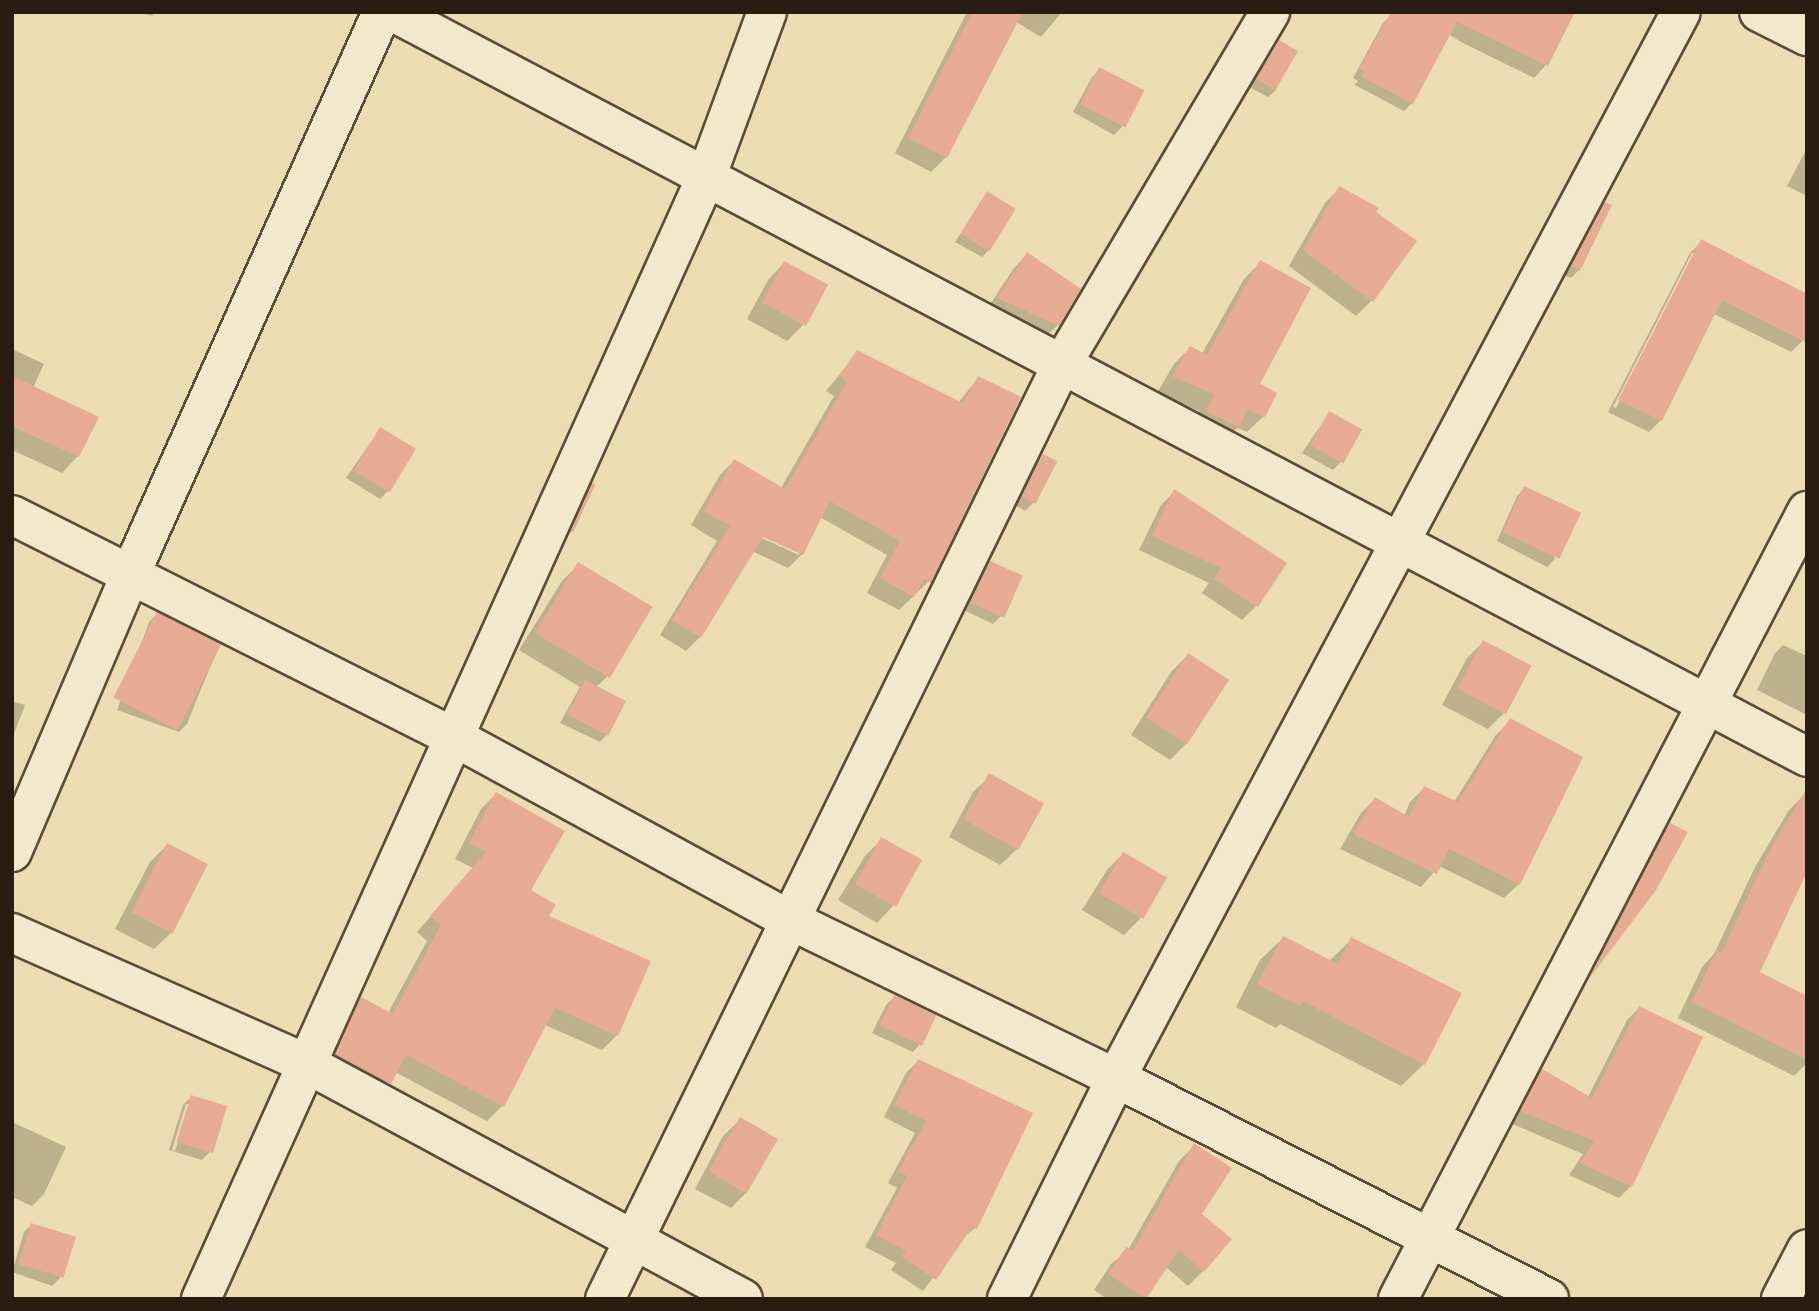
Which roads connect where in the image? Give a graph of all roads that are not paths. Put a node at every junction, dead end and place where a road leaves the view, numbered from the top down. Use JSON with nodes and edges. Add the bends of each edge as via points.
{"nodes":[{"id":1,"x":382,"y":12,"type":"edge"},
{"id":2,"x":393,"y":12,"type":"edge"},
{"id":3,"x":767,"y":12,"type":"edge"},
{"id":4,"x":1270,"y":12,"type":"edge"},
{"id":5,"x":1681,"y":12,"type":"edge"},
{"id":6,"x":1759,"y":12,"type":"edge"},
{"id":7,"x":1807,"y":36,"type":"edge"},
{"id":8,"x":707,"y":175,"type":"junction"},
{"id":9,"x":1062,"y":364,"type":"junction"},
{"id":10,"x":1807,"y":511,"type":"edge"},
{"id":11,"x":12,"y":515,"type":"edge"},
{"id":12,"x":1401,"y":543,"type":"junction"},
{"id":13,"x":130,"y":575,"type":"junction"},
{"id":14,"x":1707,"y":704,"type":"junction"},
{"id":15,"x":454,"y":737,"type":"junction"},
{"id":16,"x":1807,"y":757,"type":"edge"},
{"id":17,"x":12,"y":852,"type":"edge"},
{"id":18,"x":788,"y":919,"type":"junction"},
{"id":19,"x":12,"y":933,"type":"edge"},
{"id":20,"x":307,"y":1064,"type":"junction"},
{"id":21,"x":1116,"y":1078,"type":"junction"},
{"id":22,"x":1428,"y":1237,"type":"junction"},
{"id":23,"x":633,"y":1239,"type":"junction"},
{"id":24,"x":1807,"y":1249,"type":"edge"},
{"id":25,"x":201,"y":1299,"type":"edge"},
{"id":26,"x":604,"y":1299,"type":"edge"},
{"id":27,"x":743,"y":1299,"type":"edge"},
{"id":28,"x":1007,"y":1299,"type":"edge"},
{"id":29,"x":1398,"y":1299,"type":"edge"},
{"id":30,"x":1549,"y":1299,"type":"edge"},
{"id":31,"x":1781,"y":1299,"type":"edge"}],
"edges":[{"from":1,"to":13,"type":"street"},
{"from":2,"to":8,"type":"street"},
{"from":3,"to":8,"type":"street"},
{"from":4,"to":9,"type":"street"},
{"from":5,"to":12,"type":"street"},
{"from":6,"to":7,"type":"street"},
{"from":8,"to":9,"type":"street"},
{"from":8,"to":15,"type":"street"},
{"from":9,"to":12,"type":"street"},
{"from":9,"to":18,"type":"street"},
{"from":10,"to":14,"type":"street"},
{"from":11,"to":13,"type":"street"},
{"from":12,"to":14,"type":"street"},
{"from":12,"to":21,"type":"street"},
{"from":13,"to":15,"type":"street"},
{"from":13,"to":17,"type":"street"},
{"from":14,"to":16,"type":"street"},
{"from":14,"to":22,"type":"street"},
{"from":15,"to":18,"type":"street"},
{"from":15,"to":20,"type":"street"},
{"from":18,"to":21,"type":"street"},
{"from":18,"to":23,"type":"street"},
{"from":19,"to":20,"type":"street"},
{"from":20,"to":23,"type":"street"},
{"from":20,"to":25,"type":"street"},
{"from":21,"to":22,"type":"street"},
{"from":21,"to":28,"type":"street"},
{"from":22,"to":29,"type":"street"},
{"from":22,"to":30,"type":"street"},
{"from":23,"to":26,"type":"street"},
{"from":23,"to":27,"type":"street"},
{"from":24,"to":31,"type":"street"}]}
